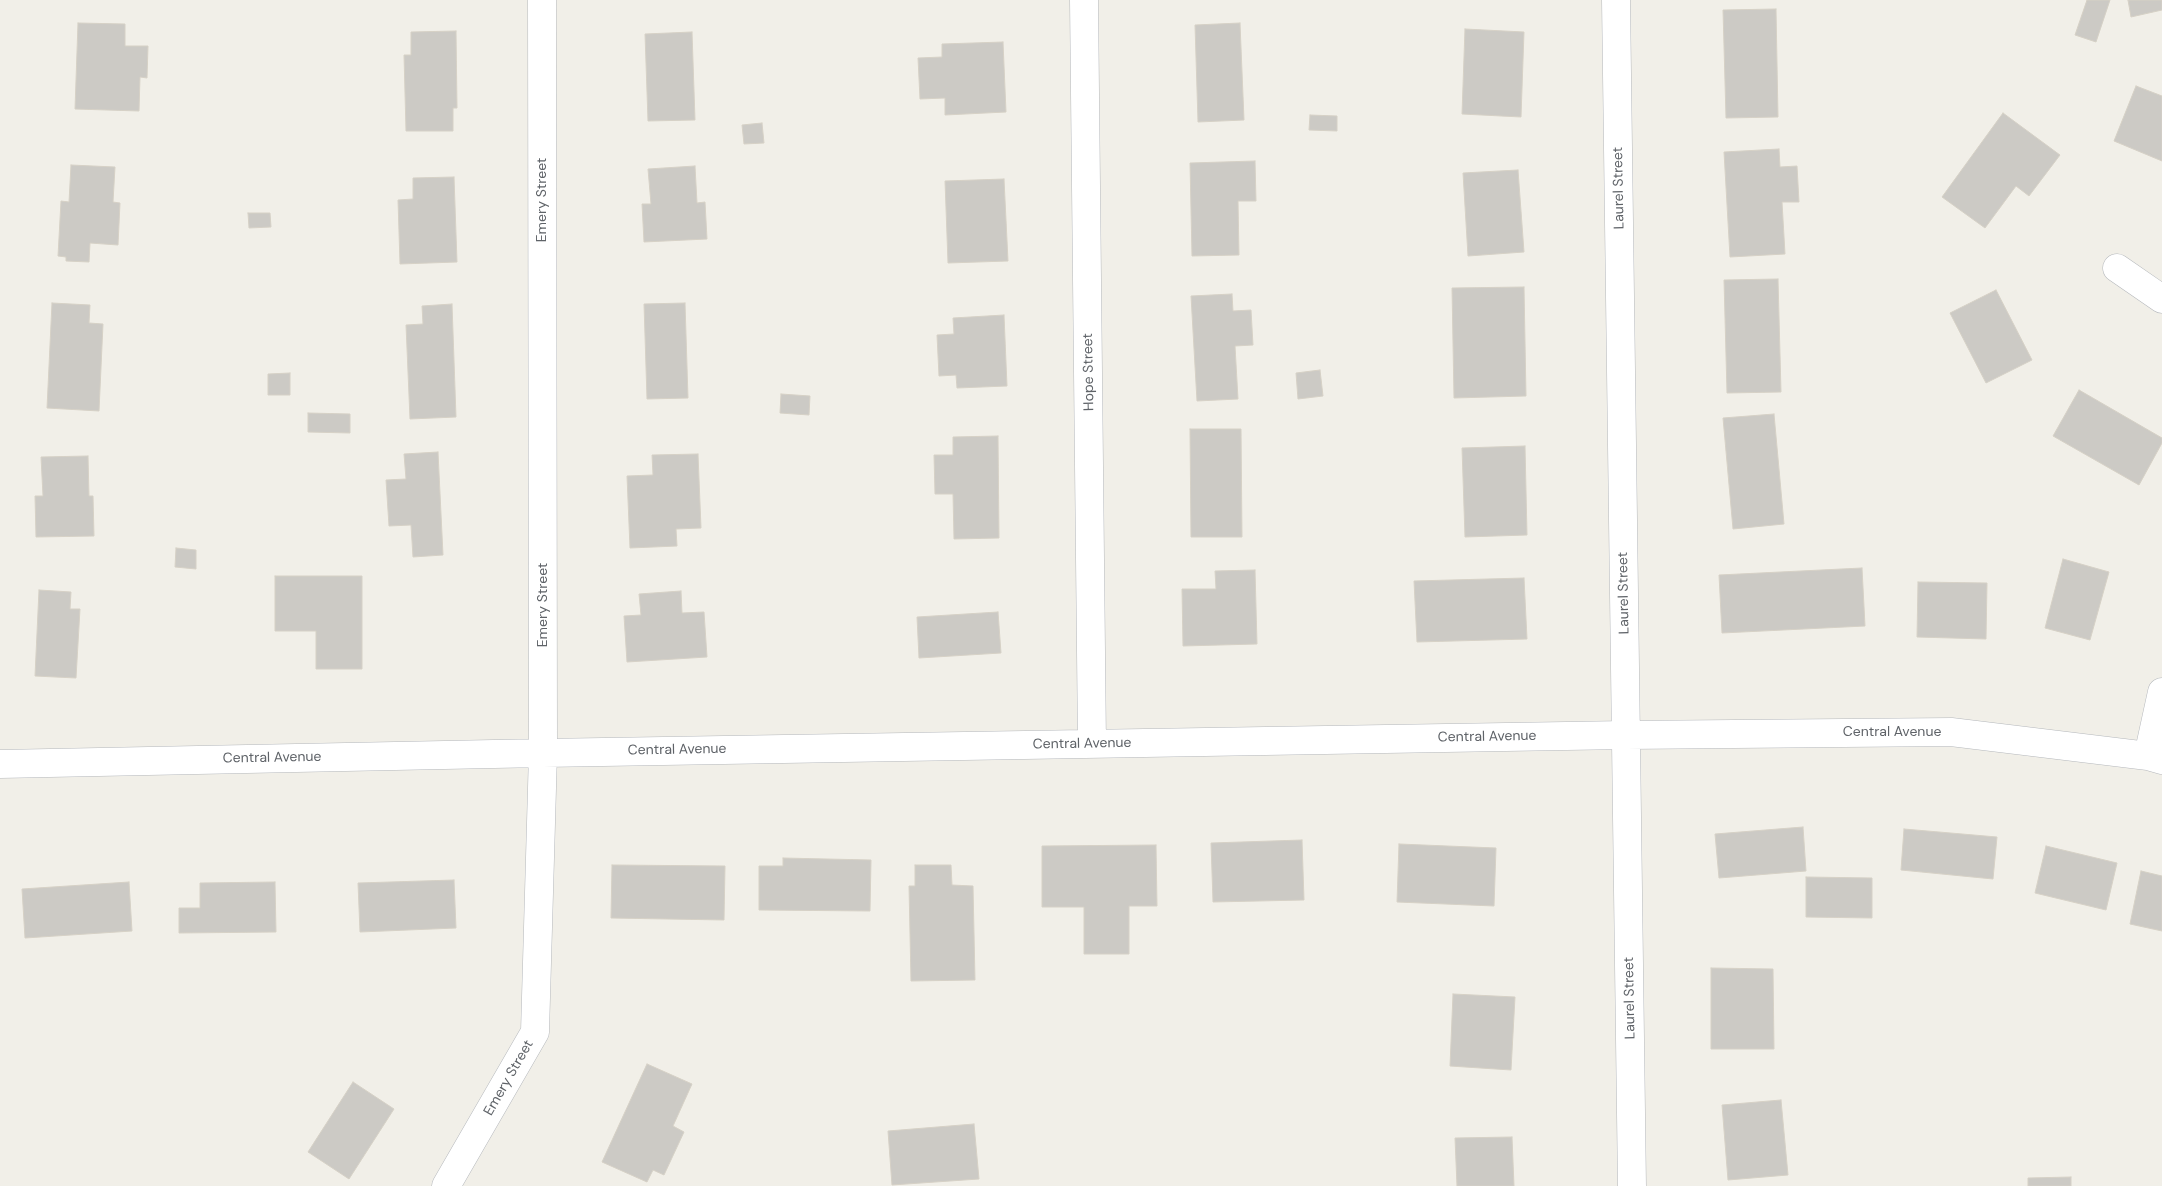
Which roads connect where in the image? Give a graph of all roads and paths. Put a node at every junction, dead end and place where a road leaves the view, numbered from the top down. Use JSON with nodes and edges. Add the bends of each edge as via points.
{"nodes":[{"id":1,"x":542,"y":0,"type":"edge"},
{"id":2,"x":1084,"y":0,"type":"edge"},
{"id":3,"x":1616,"y":0,"type":"edge"},
{"id":4,"x":2118,"y":268,"type":"dead end"},
{"id":5,"x":2162,"y":299,"type":"edge"},
{"id":6,"x":2162,"y":692,"type":"edge"},
{"id":7,"x":1626,"y":735,"type":"junction"},
{"id":8,"x":1092,"y":744,"type":"junction"},
{"id":9,"x":543,"y":753,"type":"junction"},
{"id":10,"x":2155,"y":758,"type":"edge"},
{"id":11,"x":0,"y":764,"type":"edge"},
{"id":12,"x":446,"y":1186,"type":"edge"},
{"id":13,"x":1632,"y":1186,"type":"edge"}],
"edges":[{"from":1,"to":9,"type":"street","name":"Emery Street"},
{"from":2,"to":8,"type":"street","name":"Hope Street"},
{"from":3,"to":7,"type":"street","name":"Laurel Street"},
{"from":4,"to":5,"type":"street"},
{"from":6,"to":10,"type":"street"},
{"from":7,"to":8,"type":"street","name":"Central Avenue"},
{"from":7,"to":10,"type":"street","name":"Central Avenue","via":[[1952,732]]},
{"from":7,"to":13,"type":"street","name":"Laurel Street"},
{"from":8,"to":9,"type":"street","name":"Central Avenue"},
{"from":9,"to":11,"type":"street","name":"Central Avenue"},
{"from":9,"to":12,"type":"street","name":"Emery Street","via":[[535,1032]]}]}
